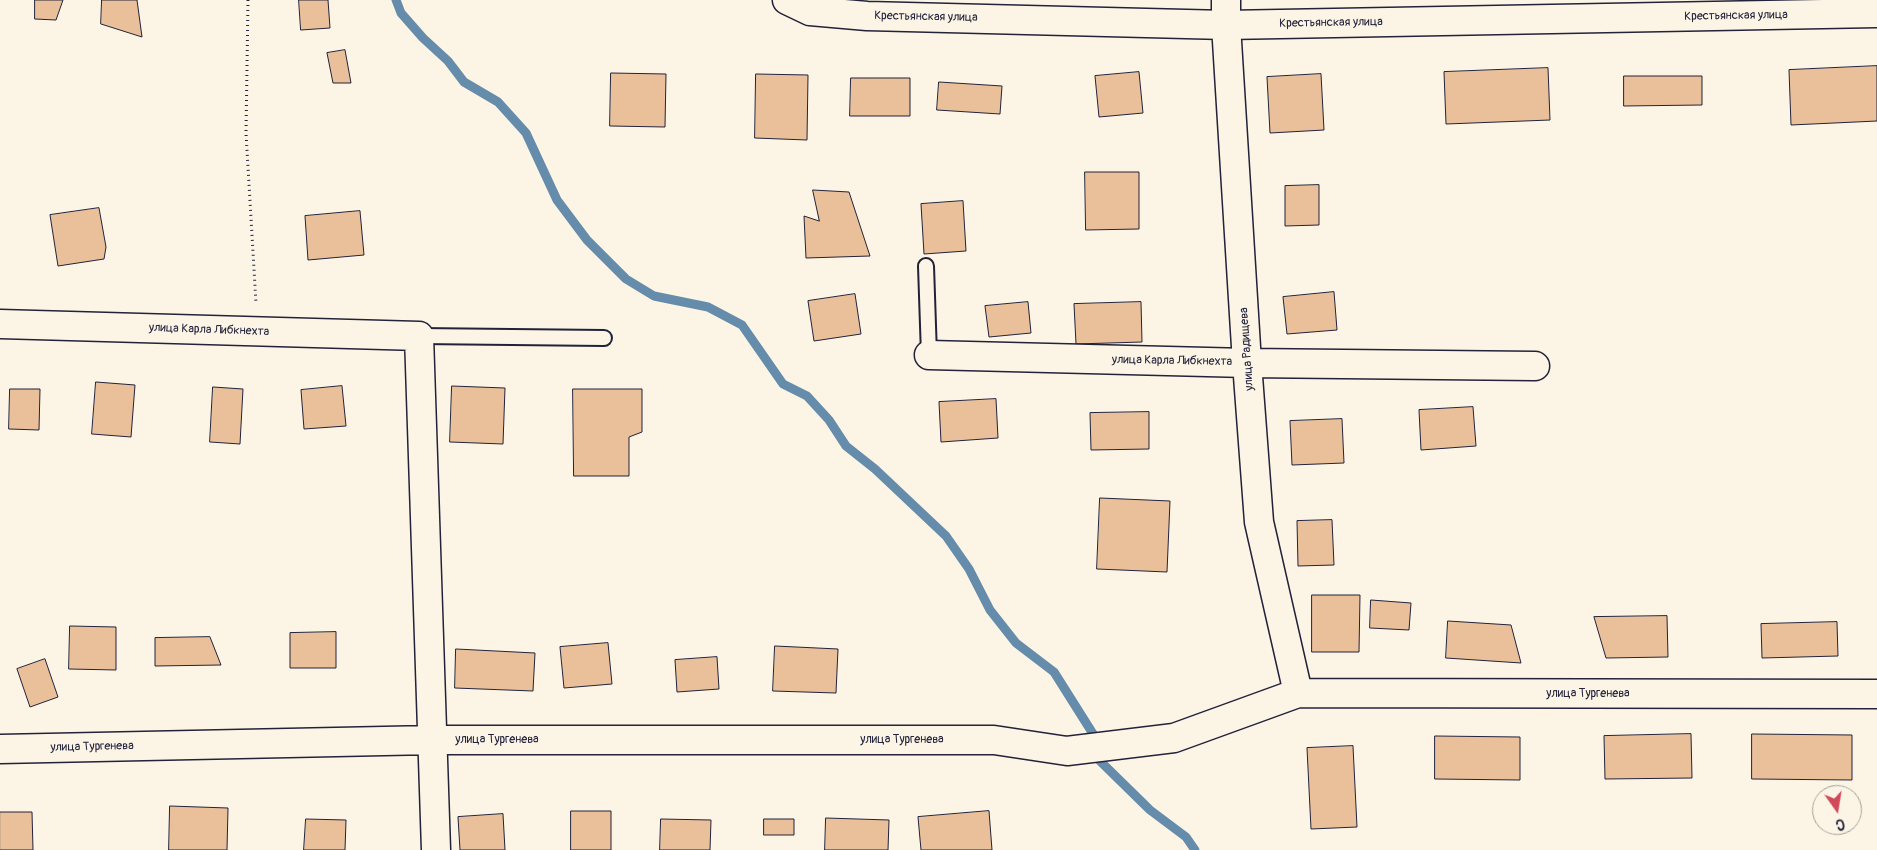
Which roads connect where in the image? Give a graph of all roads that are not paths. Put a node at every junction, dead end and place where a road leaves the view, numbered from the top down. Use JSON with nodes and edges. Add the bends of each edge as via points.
{"nodes":[{"id":1,"x":787,"y":0,"type":"edge"},
{"id":2,"x":1226,"y":12,"type":"edge"},
{"id":3,"x":1877,"y":13,"type":"edge"},
{"id":4,"x":926,"y":266,"type":"dead end"},
{"id":5,"x":0,"y":324,"type":"edge"},
{"id":6,"x":419,"y":336,"type":"junction"},
{"id":7,"x":604,"y":338,"type":"dead end"},
{"id":8,"x":929,"y":355,"type":"joint"},
{"id":9,"x":1247,"y":363,"type":"junction"},
{"id":10,"x":1535,"y":366,"type":"dead end"},
{"id":11,"x":1298,"y":693,"type":"junction"},
{"id":12,"x":1877,"y":694,"type":"edge"},
{"id":13,"x":432,"y":740,"type":"junction"},
{"id":14,"x":0,"y":749,"type":"edge"},
{"id":15,"x":436,"y":850,"type":"edge"}],
"edges":[{"from":1,"to":2,"type":"street","name":"Крестьянская улица","via":[[810,11],[867,16]]},
{"from":2,"to":3,"type":"street","name":"Крестьянская улица"},
{"from":2,"to":9,"type":"street","name":"улица Радищева"},
{"from":4,"to":8,"type":"lane"},
{"from":5,"to":6,"type":"street","name":"улица Карла Либкнехта"},
{"from":6,"to":7,"type":"lane"},
{"from":6,"to":13,"type":"street"},
{"from":8,"to":9,"type":"street","name":"улица Карла Либкнехта"},
{"from":9,"to":10,"type":"street","name":"улица Карла Либкнехта"},
{"from":9,"to":11,"type":"street","name":"улица Радищева","via":[[1260,522]]},
{"from":11,"to":12,"type":"street","name":"улица Тургенева"},
{"from":11,"to":13,"type":"street","name":"улица Тургенева","via":[[1174,738],[1068,751],[994,740]]},
{"from":13,"to":14,"type":"street","name":"улица Тургенева"},
{"from":13,"to":15,"type":"street"}]}
